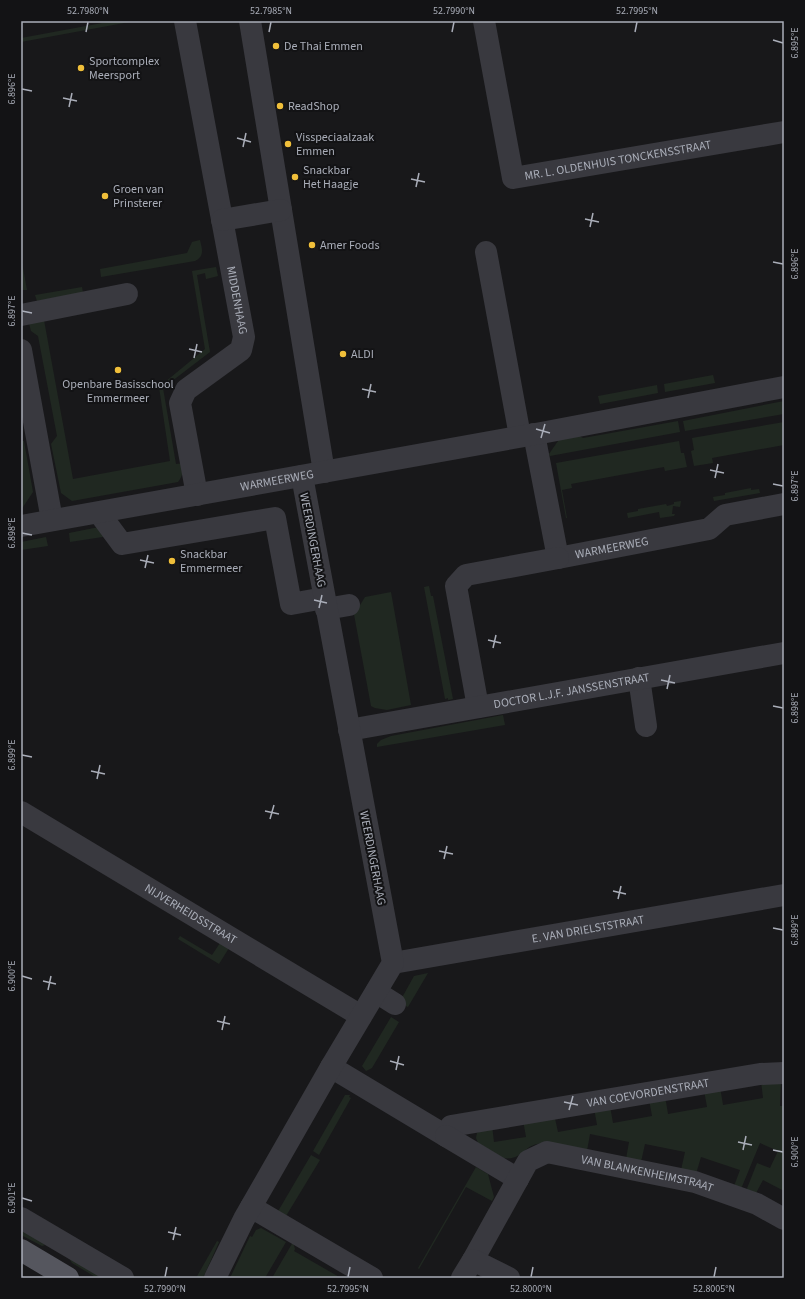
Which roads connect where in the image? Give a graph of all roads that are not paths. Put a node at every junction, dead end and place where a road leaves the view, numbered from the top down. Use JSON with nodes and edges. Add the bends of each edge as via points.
{"nodes":[{"id":1,"x":185,"y":21,"type":"edge"},
{"id":2,"x":250,"y":21,"type":"edge"},
{"id":3,"x":484,"y":21,"type":"edge"},
{"id":4,"x":784,"y":132,"type":"edge"},
{"id":5,"x":281,"y":210,"type":"junction"},
{"id":6,"x":222,"y":220,"type":"junction"},
{"id":7,"x":486,"y":252,"type":"dead end"},
{"id":8,"x":127,"y":294,"type":"dead end"},
{"id":9,"x":21,"y":315,"type":"edge"},
{"id":10,"x":21,"y":350,"type":"edge"},
{"id":11,"x":784,"y":387,"type":"edge"},
{"id":12,"x":527,"y":435,"type":"junction"},
{"id":13,"x":324,"y":472,"type":"junction"},
{"id":14,"x":302,"y":476,"type":"junction"},
{"id":15,"x":197,"y":495,"type":"junction"},
{"id":16,"x":784,"y":504,"type":"edge"},
{"id":17,"x":99,"y":513,"type":"junction"},
{"id":18,"x":52,"y":520,"type":"junction"},
{"id":19,"x":21,"y":526,"type":"edge"},
{"id":20,"x":558,"y":558,"type":"junction"},
{"id":21,"x":325,"y":604,"type":"junction"},
{"id":22,"x":349,"y":605,"type":"dead end"},
{"id":23,"x":784,"y":653,"type":"edge"},
{"id":24,"x":639,"y":678,"type":"junction"},
{"id":25,"x":478,"y":707,"type":"junction"},
{"id":26,"x":646,"y":726,"type":"dead end"},
{"id":27,"x":349,"y":730,"type":"junction"},
{"id":28,"x":21,"y":812,"type":"edge"},
{"id":29,"x":784,"y":895,"type":"edge"},
{"id":30,"x":393,"y":963,"type":"junction"},
{"id":31,"x":376,"y":992,"type":"junction"},
{"id":32,"x":395,"y":1004,"type":"dead end"},
{"id":33,"x":361,"y":1016,"type":"junction"},
{"id":34,"x":331,"y":1067,"type":"junction"},
{"id":35,"x":784,"y":1073,"type":"edge"},
{"id":36,"x":446,"y":1136,"type":"junction"},
{"id":37,"x":518,"y":1179,"type":"junction"},
{"id":38,"x":251,"y":1207,"type":"junction"},
{"id":39,"x":21,"y":1218,"type":"edge"},
{"id":40,"x":784,"y":1219,"type":"edge"},
{"id":41,"x":65,"y":1244,"type":"junction"},
{"id":42,"x":21,"y":1250,"type":"edge"},
{"id":43,"x":468,"y":1269,"type":"edge"},
{"id":44,"x":59,"y":1273,"type":"edge"},
{"id":45,"x":123,"y":1278,"type":"edge"},
{"id":46,"x":215,"y":1278,"type":"edge"},
{"id":47,"x":372,"y":1278,"type":"edge"},
{"id":48,"x":509,"y":1278,"type":"edge"}],
"edges":[{"from":1,"to":6,"type":"street","name":"MIDDENHAAG"},
{"from":2,"to":5,"type":"street"},
{"from":3,"to":4,"type":"street","name":"MR. L. OLDENHUIS TONCKENSSTRAAT","via":[[513,178]]},
{"from":5,"to":6,"type":"street"},
{"from":5,"to":13,"type":"street"},
{"from":6,"to":15,"type":"street","name":"MIDDENHAAG","via":[[244,337],[241,350],[186,390],[180,403]]},
{"from":7,"to":12,"type":"street"},
{"from":8,"to":9,"type":"street"},
{"from":10,"to":18,"type":"street"},
{"from":11,"to":12,"type":"street","name":"WARMEERWEG"},
{"from":12,"to":13,"type":"street","name":"WARMEERWEG"},
{"from":12,"to":20,"type":"street","name":"WARMEERWEG"},
{"from":13,"to":14,"type":"street","name":"WARMEERWEG"},
{"from":14,"to":15,"type":"street","name":"WARMEERWEG"},
{"from":14,"to":21,"type":"street","name":"WEERDINGERHAAG"},
{"from":15,"to":17,"type":"street","name":"WARMEERWEG"},
{"from":16,"to":20,"type":"street","name":"WARMEERWEG","via":[[724,516],[709,529]]},
{"from":17,"to":18,"type":"street","name":"WARMEERWEG"},
{"from":17,"to":21,"type":"street","via":[[122,544],[275,518],[291,604]]},
{"from":18,"to":19,"type":"street","name":"WARMEERWEG"},
{"from":20,"to":25,"type":"street","name":"DOCTOR L.J.F. JANSSENSTRAAT","via":[[466,575],[456,586]]},
{"from":21,"to":22,"type":"street"},
{"from":21,"to":27,"type":"street","name":"WEERDINGERHAAG"},
{"from":23,"to":24,"type":"street","name":"DOCTOR L.J.F. JANSSENSTRAAT"},
{"from":24,"to":25,"type":"street","name":"DOCTOR L.J.F. JANSSENSTRAAT"},
{"from":24,"to":26,"type":"street"},
{"from":25,"to":27,"type":"street","name":"DOCTOR L.J.F. JANSSENSTRAAT"},
{"from":27,"to":30,"type":"street","name":"WEERDINGERHAAG"},
{"from":28,"to":33,"type":"street","name":"NIJVERHEIDSSTRAAT"},
{"from":29,"to":30,"type":"street","name":"E. VAN DRIELSTSTRAAT"},
{"from":30,"to":31,"type":"street"},
{"from":31,"to":32,"type":"street"},
{"from":31,"to":33,"type":"street"},
{"from":33,"to":34,"type":"street"},
{"from":34,"to":36,"type":"street"},
{"from":34,"to":38,"type":"street"},
{"from":35,"to":36,"type":"street","name":"VAN COEVORDENSTRAAT","via":[[760,1074],[451,1126]]},
{"from":36,"to":37,"type":"street"},
{"from":37,"to":40,"type":"street","name":"VAN BLANKENHEIMSTRAAT","via":[[528,1161],[547,1152],[695,1182],[758,1204]]},
{"from":37,"to":43,"type":"street","name":"VAN BLANKENHEIMSTRAAT"},
{"from":38,"to":46,"type":"street"},
{"from":38,"to":47,"type":"street"},
{"from":39,"to":41,"type":"street"},
{"from":41,"to":44,"type":"street"},
{"from":41,"to":45,"type":"street"},
{"from":42,"to":44,"type":"main road"},
{"from":43,"to":48,"type":"street"}]}
